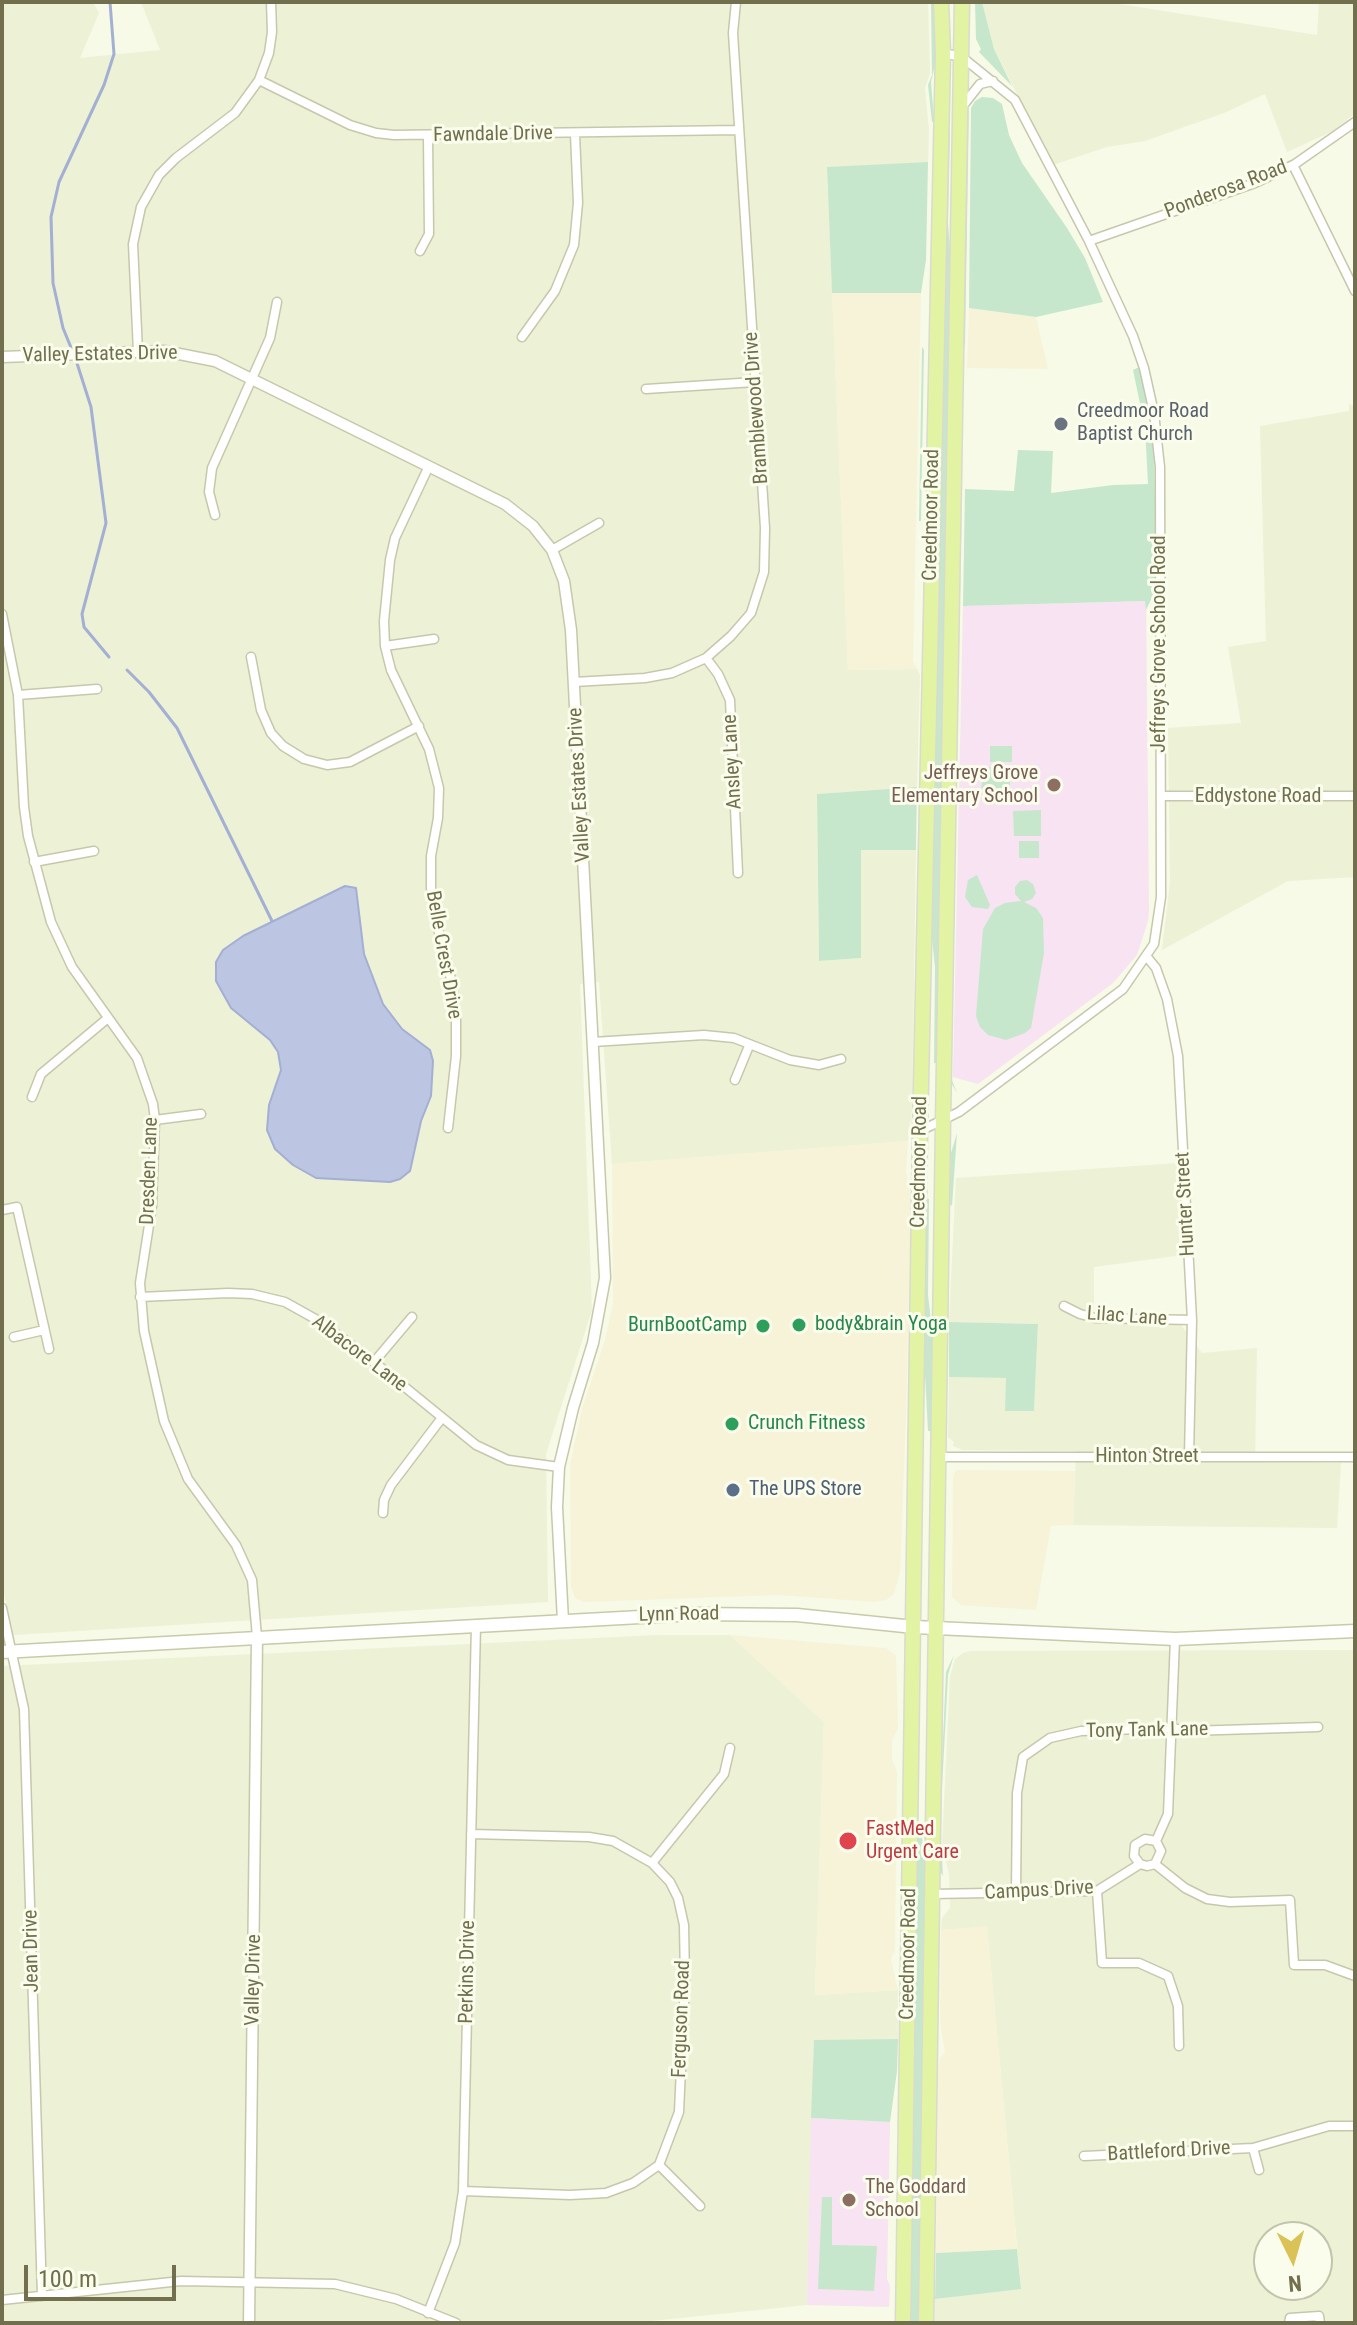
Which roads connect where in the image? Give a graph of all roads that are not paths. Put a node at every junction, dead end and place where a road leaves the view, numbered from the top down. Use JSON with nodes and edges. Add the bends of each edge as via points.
{"nodes":[{"id":1,"x":271,"y":2,"type":"edge"},
{"id":2,"x":736,"y":2,"type":"edge"},
{"id":3,"x":941,"y":2,"type":"edge"},
{"id":4,"x":962,"y":2,"type":"edge"},
{"id":5,"x":943,"y":53,"type":"junction"},
{"id":6,"x":962,"y":57,"type":"junction"},
{"id":7,"x":259,"y":80,"type":"junction"},
{"id":8,"x":993,"y":81,"type":"junction"},
{"id":9,"x":961,"y":109,"type":"junction"},
{"id":10,"x":1355,"y":122,"type":"edge"},
{"id":11,"x":738,"y":130,"type":"junction"},
{"id":12,"x":575,"y":134,"type":"junction"},
{"id":13,"x":428,"y":136,"type":"junction"},
{"id":14,"x":1293,"y":165,"type":"junction"},
{"id":15,"x":1089,"y":241,"type":"junction"},
{"id":16,"x":420,"y":251,"type":"dead end"},
{"id":17,"x":1355,"y":291,"type":"edge"},
{"id":18,"x":277,"y":302,"type":"dead end"},
{"id":19,"x":522,"y":337,"type":"dead end"},
{"id":20,"x":138,"y":352,"type":"junction"},
{"id":21,"x":2,"y":357,"type":"edge"},
{"id":22,"x":251,"y":379,"type":"junction"},
{"id":23,"x":755,"y":382,"type":"junction"},
{"id":24,"x":646,"y":389,"type":"dead end"},
{"id":25,"x":429,"y":466,"type":"junction"},
{"id":26,"x":215,"y":515,"type":"dead end"},
{"id":27,"x":599,"y":523,"type":"dead end"},
{"id":28,"x":552,"y":550,"type":"junction"},
{"id":29,"x":2,"y":614,"type":"edge"},
{"id":30,"x":434,"y":639,"type":"dead end"},
{"id":31,"x":385,"y":646,"type":"junction"},
{"id":32,"x":251,"y":657,"type":"dead end"},
{"id":33,"x":706,"y":658,"type":"junction"},
{"id":34,"x":574,"y":682,"type":"junction"},
{"id":35,"x":97,"y":689,"type":"dead end"},
{"id":36,"x":18,"y":695,"type":"junction"},
{"id":37,"x":419,"y":726,"type":"junction"},
{"id":38,"x":1162,"y":796,"type":"junction"},
{"id":39,"x":1355,"y":796,"type":"edge"},
{"id":40,"x":94,"y":851,"type":"dead end"},
{"id":41,"x":34,"y":862,"type":"junction"},
{"id":42,"x":738,"y":873,"type":"dead end"},
{"id":43,"x":1147,"y":957,"type":"junction"},
{"id":44,"x":108,"y":1018,"type":"junction"},
{"id":45,"x":593,"y":1042,"type":"junction"},
{"id":46,"x":749,"y":1046,"type":"junction"},
{"id":47,"x":841,"y":1059,"type":"dead end"},
{"id":48,"x":735,"y":1080,"type":"dead end"},
{"id":49,"x":32,"y":1097,"type":"dead end"},
{"id":50,"x":201,"y":1114,"type":"dead end"},
{"id":51,"x":155,"y":1120,"type":"junction"},
{"id":52,"x":943,"y":1121,"type":"junction"},
{"id":53,"x":448,"y":1128,"type":"dead end"},
{"id":54,"x":920,"y":1131,"type":"junction"},
{"id":55,"x":2,"y":1210,"type":"edge"},
{"id":56,"x":140,"y":1297,"type":"junction"},
{"id":57,"x":1064,"y":1306,"type":"dead end"},
{"id":58,"x":412,"y":1317,"type":"dead end"},
{"id":59,"x":1192,"y":1320,"type":"junction"},
{"id":60,"x":44,"y":1330,"type":"junction"},
{"id":61,"x":14,"y":1337,"type":"dead end"},
{"id":62,"x":49,"y":1349,"type":"dead end"},
{"id":63,"x":374,"y":1362,"type":"junction"},
{"id":64,"x":441,"y":1419,"type":"junction"},
{"id":65,"x":1189,"y":1456,"type":"junction"},
{"id":66,"x":938,"y":1457,"type":"junction"},
{"id":67,"x":1355,"y":1457,"type":"edge"},
{"id":68,"x":559,"y":1467,"type":"junction"},
{"id":69,"x":383,"y":1513,"type":"dead end"},
{"id":70,"x":2,"y":1608,"type":"edge"},
{"id":71,"x":563,"y":1621,"type":"junction"},
{"id":72,"x":476,"y":1625,"type":"junction"},
{"id":73,"x":914,"y":1627,"type":"junction"},
{"id":74,"x":936,"y":1628,"type":"junction"},
{"id":75,"x":1355,"y":1631,"type":"edge"},
{"id":76,"x":257,"y":1637,"type":"junction"},
{"id":77,"x":1175,"y":1639,"type":"junction"},
{"id":78,"x":7,"y":1652,"type":"edge"},
{"id":79,"x":1318,"y":1727,"type":"dead end"},
{"id":80,"x":1171,"y":1728,"type":"junction"},
{"id":81,"x":730,"y":1748,"type":"dead end"},
{"id":82,"x":471,"y":1834,"type":"junction"},
{"id":83,"x":1156,"y":1841,"type":"junction"},
{"id":84,"x":652,"y":1863,"type":"junction"},
{"id":85,"x":1140,"y":1864,"type":"junction"},
{"id":86,"x":1155,"y":1864,"type":"junction"},
{"id":87,"x":1097,"y":1891,"type":"junction"},
{"id":88,"x":1016,"y":1893,"type":"junction"},
{"id":89,"x":931,"y":1894,"type":"junction"},
{"id":90,"x":1355,"y":1976,"type":"edge"},
{"id":91,"x":1179,"y":2046,"type":"dead end"},
{"id":92,"x":1355,"y":2126,"type":"edge"},
{"id":93,"x":1253,"y":2148,"type":"junction"},
{"id":94,"x":1084,"y":2156,"type":"dead end"},
{"id":95,"x":659,"y":2165,"type":"junction"},
{"id":96,"x":1259,"y":2170,"type":"dead end"},
{"id":97,"x":463,"y":2191,"type":"junction"},
{"id":98,"x":700,"y":2206,"type":"dead end"},
{"id":99,"x":250,"y":2281,"type":"junction"},
{"id":100,"x":42,"y":2296,"type":"junction"},
{"id":101,"x":2,"y":2300,"type":"edge"},
{"id":102,"x":428,"y":2313,"type":"junction"},
{"id":103,"x":249,"y":2323,"type":"edge"},
{"id":104,"x":456,"y":2323,"type":"edge"},
{"id":105,"x":903,"y":2323,"type":"edge"},
{"id":106,"x":926,"y":2323,"type":"edge"},
{"id":107,"x":1289,"y":2323,"type":"edge"},
{"id":108,"x":1320,"y":2323,"type":"edge"}],
"edges":[{"from":1,"to":7,"type":"street","via":[[269,53]]},
{"from":2,"to":11,"type":"street","name":"Bramblewood Drive"},
{"from":3,"to":5,"type":"main road","name":"Creedmoor Road"},
{"from":4,"to":6,"type":"main road","name":"Creedmoor Road"},
{"from":5,"to":6,"type":"street","name":"Jeffreys Grove School Road"},
{"from":5,"to":54,"type":"main road","name":"Creedmoor Road"},
{"from":6,"to":8,"type":"street","name":"Jeffreys Grove School Road"},
{"from":6,"to":9,"type":"main road","name":"Creedmoor Road"},
{"from":7,"to":13,"type":"street","name":"Fawndale Drive","via":[[357,128]]},
{"from":7,"to":20,"type":"street","via":[[235,113],[159,175],[141,207],[133,244]]},
{"from":8,"to":9,"type":"street","via":[[980,84]]},
{"from":8,"to":15,"type":"street","name":"Jeffreys Grove School Road","via":[[1015,100]]},
{"from":9,"to":52,"type":"main road","name":"Creedmoor Road"},
{"from":10,"to":14,"type":"street","name":"Ponderosa Road"},
{"from":11,"to":12,"type":"street","name":"Fawndale Drive"},
{"from":11,"to":23,"type":"street","name":"Bramblewood Drive"},
{"from":12,"to":13,"type":"street","name":"Fawndale Drive"},
{"from":12,"to":19,"type":"street","via":[[574,245],[555,291]]},
{"from":13,"to":16,"type":"street","via":[[429,234]]},
{"from":14,"to":15,"type":"street","name":"Ponderosa Road"},
{"from":14,"to":17,"type":"street"},
{"from":15,"to":38,"type":"street","name":"Jeffreys Grove School Road","via":[[1133,336],[1154,413],[1160,467]]},
{"from":18,"to":22,"type":"street","via":[[270,338]]},
{"from":20,"to":21,"type":"street","name":"Valley Estates Drive"},
{"from":20,"to":22,"type":"street","name":"Valley Estates Drive","via":[[194,355]]},
{"from":22,"to":25,"type":"street","name":"Valley Estates Drive"},
{"from":22,"to":26,"type":"street","via":[[212,468],[209,492]]},
{"from":23,"to":24,"type":"street"},
{"from":23,"to":33,"type":"street","name":"Bramblewood Drive","via":[[764,572],[751,613]]},
{"from":25,"to":28,"type":"street","name":"Valley Estates Drive","via":[[505,504]]},
{"from":25,"to":31,"type":"street","name":"Belle Crest Drive","via":[[392,548]]},
{"from":27,"to":28,"type":"street"},
{"from":28,"to":34,"type":"street","name":"Valley Estates Drive","via":[[569,606]]},
{"from":29,"to":36,"type":"street","name":"Dresden Lane"},
{"from":30,"to":31,"type":"street"},
{"from":31,"to":37,"type":"street","name":"Belle Crest Drive"},
{"from":32,"to":37,"type":"street","via":[[271,733],[304,759],[327,765],[350,762]]},
{"from":33,"to":34,"type":"street","name":"Bramblewood Drive","via":[[645,678]]},
{"from":33,"to":42,"type":"street","name":"Ansley Lane","via":[[730,700]]},
{"from":34,"to":45,"type":"street","name":"Valley Estates Drive"},
{"from":35,"to":36,"type":"street"},
{"from":36,"to":41,"type":"street","name":"Dresden Lane","via":[[24,807]]},
{"from":37,"to":53,"type":"street","name":"Belle Crest Drive","via":[[439,788],[431,888],[456,1021]]},
{"from":38,"to":39,"type":"street","name":"Eddystone Road"},
{"from":38,"to":43,"type":"street","name":"Jeffreys Grove School Road","via":[[1161,897]]},
{"from":40,"to":41,"type":"street"},
{"from":41,"to":44,"type":"street","name":"Dresden Lane","via":[[61,947]]},
{"from":43,"to":52,"type":"street","name":"Jeffreys Grove School Road","via":[[1107,1003]]},
{"from":43,"to":59,"type":"street","name":"Hunter Street","via":[[1167,999],[1178,1056]]},
{"from":44,"to":49,"type":"street","via":[[41,1074]]},
{"from":44,"to":51,"type":"street","name":"Dresden Lane","via":[[142,1069]]},
{"from":45,"to":46,"type":"street","via":[[704,1035],[734,1038]]},
{"from":45,"to":68,"type":"street","name":"Valley Estates Drive","via":[[603,1298]]},
{"from":46,"to":47,"type":"street","via":[[819,1065]]},
{"from":46,"to":48,"type":"street"},
{"from":50,"to":51,"type":"street"},
{"from":51,"to":56,"type":"street","name":"Dresden Lane","via":[[152,1206]]},
{"from":52,"to":54,"type":"street","name":"Jeffreys Grove School Road"},
{"from":52,"to":66,"type":"main road","name":"Creedmoor Road"},
{"from":54,"to":73,"type":"main road","name":"Creedmoor Road"},
{"from":55,"to":60,"type":"street","via":[[17,1207]]},
{"from":56,"to":63,"type":"street","name":"Albacore Lane","via":[[268,1297],[319,1321]]},
{"from":56,"to":76,"type":"street","name":"Dresden Lane","via":[[164,1421],[188,1479],[227,1531],[252,1580]]},
{"from":57,"to":59,"type":"street","name":"Lilac Lane","via":[[1095,1318]]},
{"from":58,"to":63,"type":"street"},
{"from":59,"to":65,"type":"street","name":"Hunter Street"},
{"from":60,"to":61,"type":"street"},
{"from":60,"to":62,"type":"street"},
{"from":63,"to":64,"type":"street","name":"Albacore Lane"},
{"from":64,"to":68,"type":"street","name":"Albacore Lane","via":[[491,1455]]},
{"from":64,"to":69,"type":"street","via":[[391,1485]]},
{"from":65,"to":66,"type":"street","name":"Hinton Street"},
{"from":65,"to":67,"type":"street","name":"Hinton Street"},
{"from":66,"to":74,"type":"main road","name":"Creedmoor Road"},
{"from":68,"to":71,"type":"street","name":"Valley Estates Drive"},
{"from":70,"to":78,"type":"street","name":"Jean Drive"},
{"from":71,"to":72,"type":"main road","name":"Lynn Road"},
{"from":71,"to":73,"type":"main road","name":"Lynn Road","via":[[756,1614]]},
{"from":72,"to":76,"type":"main road","name":"Lynn Road"},
{"from":72,"to":82,"type":"street","name":"Perkins Drive"},
{"from":73,"to":74,"type":"main road","name":"Lynn Road"},
{"from":73,"to":105,"type":"main road","name":"Creedmoor Road"},
{"from":74,"to":77,"type":"main road","name":"Lynn Road"},
{"from":74,"to":89,"type":"main road","name":"Creedmoor Road"},
{"from":75,"to":77,"type":"main road","name":"Lynn Road"},
{"from":76,"to":78,"type":"main road","name":"Lynn Road"},
{"from":76,"to":99,"type":"street","name":"Valley Drive"},
{"from":77,"to":80,"type":"street"},
{"from":78,"to":100,"type":"street","name":"Jean Drive","via":[[24,1709]]},
{"from":79,"to":80,"type":"street","name":"Tony Tank Lane"},
{"from":80,"to":83,"type":"street","via":[[1168,1814]]},
{"from":80,"to":88,"type":"street","name":"Tony Tank Lane","via":[[1081,1731],[1050,1738],[1023,1757],[1017,1793]]},
{"from":81,"to":84,"type":"street","via":[[724,1774]]},
{"from":82,"to":84,"type":"street","name":"Ferguson Road","via":[[589,1837],[613,1841]]},
{"from":82,"to":97,"type":"street","name":"Perkins Drive"},
{"from":83,"to":85,"type":"street","via":[[1145,1839],[1135,1845]]},
{"from":83,"to":86,"type":"street","via":[[1161,1851]]},
{"from":84,"to":95,"type":"street","name":"Ferguson Road","via":[[670,1882],[684,1925],[679,2112]]},
{"from":85,"to":86,"type":"street"},
{"from":85,"to":87,"type":"street","name":"Campus Drive"},
{"from":86,"to":90,"type":"street","via":[[1207,1899],[1290,1900],[1294,1965],[1325,1965]]},
{"from":87,"to":88,"type":"street","name":"Campus Drive"},
{"from":87,"to":91,"type":"street","via":[[1102,1963],[1139,1963],[1168,1976],[1178,2006]]},
{"from":88,"to":89,"type":"street","name":"Campus Drive"},
{"from":89,"to":106,"type":"main road","name":"Creedmoor Road"},
{"from":92,"to":93,"type":"street","name":"Battleford Drive","via":[[1329,2126]]},
{"from":93,"to":94,"type":"street","name":"Battleford Drive"},
{"from":93,"to":96,"type":"street","name":"Battleford Drive"},
{"from":95,"to":97,"type":"street","via":[[606,2193]]},
{"from":95,"to":98,"type":"street"},
{"from":97,"to":102,"type":"street","name":"Perkins Drive","via":[[455,2243]]},
{"from":99,"to":100,"type":"street","via":[[181,2281]]},
{"from":99,"to":102,"type":"street","via":[[335,2284]]},
{"from":99,"to":103,"type":"street","name":"Valley Drive"},
{"from":100,"to":101,"type":"street"},
{"from":102,"to":104,"type":"street"},
{"from":107,"to":108,"type":"street","via":[[1290,2318],[1319,2316]]}]}
